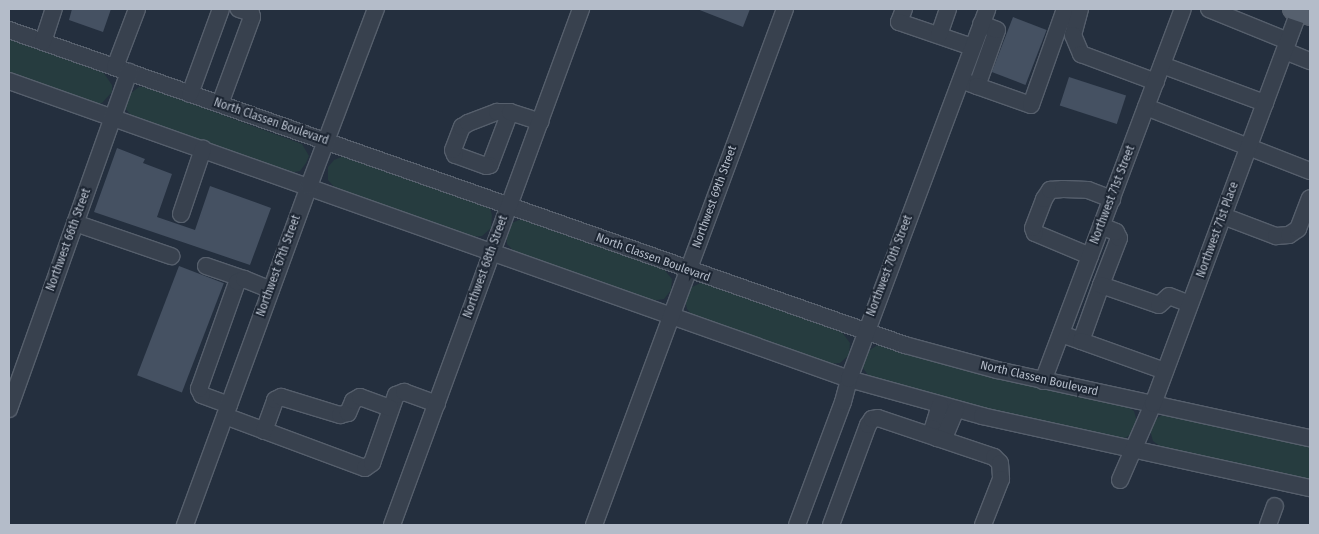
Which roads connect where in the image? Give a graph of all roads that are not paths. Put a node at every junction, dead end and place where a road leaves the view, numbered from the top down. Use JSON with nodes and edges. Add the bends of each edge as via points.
{"nodes":[{"id":1,"x":54,"y":9,"type":"edge"},
{"id":2,"x":137,"y":9,"type":"edge"},
{"id":3,"x":222,"y":9,"type":"edge"},
{"id":4,"x":239,"y":9,"type":"edge"},
{"id":5,"x":376,"y":9,"type":"edge"},
{"id":6,"x":581,"y":9,"type":"edge"},
{"id":7,"x":785,"y":9,"type":"edge"},
{"id":8,"x":904,"y":9,"type":"edge"},
{"id":9,"x":948,"y":9,"type":"edge"},
{"id":10,"x":1183,"y":9,"type":"edge"},
{"id":11,"x":1209,"y":9,"type":"edge"},
{"id":12,"x":1069,"y":12,"type":"edge"},
{"id":13,"x":1301,"y":12,"type":"edge"},
{"id":14,"x":984,"y":16,"type":"edge"},
{"id":15,"x":9,"y":30,"type":"edge"},
{"id":16,"x":939,"y":35,"type":"junction"},
{"id":17,"x":43,"y":42,"type":"junction"},
{"id":18,"x":1286,"y":46,"type":"junction"},
{"id":19,"x":972,"y":47,"type":"junction"},
{"id":20,"x":1310,"y":61,"type":"edge"},
{"id":21,"x":1162,"y":65,"type":"junction"},
{"id":22,"x":122,"y":70,"type":"junction"},
{"id":23,"x":960,"y":80,"type":"junction"},
{"id":24,"x":9,"y":81,"type":"edge"},
{"id":25,"x":1156,"y":82,"type":"junction"},
{"id":26,"x":976,"y":86,"type":"junction"},
{"id":27,"x":190,"y":94,"type":"junction"},
{"id":28,"x":1265,"y":103,"type":"junction"},
{"id":29,"x":220,"y":104,"type":"junction"},
{"id":30,"x":1146,"y":107,"type":"junction"},
{"id":31,"x":510,"y":112,"type":"dead end"},
{"id":32,"x":112,"y":117,"type":"junction"},
{"id":33,"x":540,"y":122,"type":"junction"},
{"id":34,"x":326,"y":141,"type":"junction"},
{"id":35,"x":1249,"y":147,"type":"junction"},
{"id":36,"x":203,"y":149,"type":"junction"},
{"id":37,"x":1310,"y":171,"type":"edge"},
{"id":38,"x":309,"y":186,"type":"junction"},
{"id":39,"x":1310,"y":198,"type":"edge"},
{"id":40,"x":1112,"y":199,"type":"junction"},
{"id":41,"x":508,"y":206,"type":"junction"},
{"id":42,"x":181,"y":214,"type":"dead end"},
{"id":43,"x":1223,"y":216,"type":"junction"},
{"id":44,"x":75,"y":223,"type":"junction"},
{"id":45,"x":1102,"y":226,"type":"junction"},
{"id":46,"x":492,"y":251,"type":"junction"},
{"id":47,"x":171,"y":256,"type":"dead end"},
{"id":48,"x":1090,"y":256,"type":"junction"},
{"id":49,"x":206,"y":266,"type":"dead end"},
{"id":50,"x":687,"y":270,"type":"junction"},
{"id":51,"x":244,"y":279,"type":"junction"},
{"id":52,"x":1101,"y":285,"type":"junction"},
{"id":53,"x":271,"y":290,"type":"junction"},
{"id":54,"x":1190,"y":304,"type":"junction"},
{"id":55,"x":670,"y":316,"type":"junction"},
{"id":56,"x":865,"y":333,"type":"junction"},
{"id":57,"x":1061,"y":334,"type":"junction"},
{"id":58,"x":1081,"y":341,"type":"junction"},
{"id":59,"x":1165,"y":370,"type":"junction"},
{"id":60,"x":849,"y":379,"type":"junction"},
{"id":61,"x":1044,"y":380,"type":"junction"},
{"id":62,"x":436,"y":404,"type":"junction"},
{"id":63,"x":1153,"y":404,"type":"junction"},
{"id":64,"x":948,"y":407,"type":"junction"},
{"id":65,"x":390,"y":408,"type":"junction"},
{"id":66,"x":9,"y":409,"type":"edge"},
{"id":67,"x":227,"y":411,"type":"junction"},
{"id":68,"x":264,"y":431,"type":"junction"},
{"id":69,"x":937,"y":438,"type":"junction"},
{"id":70,"x":1310,"y":438,"type":"edge"},
{"id":71,"x":1135,"y":450,"type":"junction"},
{"id":72,"x":1120,"y":480,"type":"dead end"},
{"id":73,"x":1310,"y":488,"type":"edge"},
{"id":74,"x":1275,"y":506,"type":"dead end"},
{"id":75,"x":185,"y":525,"type":"edge"},
{"id":76,"x":392,"y":525,"type":"edge"},
{"id":77,"x":594,"y":525,"type":"edge"},
{"id":78,"x":797,"y":525,"type":"edge"},
{"id":79,"x":831,"y":525,"type":"edge"},
{"id":80,"x":983,"y":525,"type":"edge"},
{"id":81,"x":1268,"y":525,"type":"edge"}],
"edges":[{"from":1,"to":17,"type":"street"},
{"from":2,"to":22,"type":"street","name":"Northwest 66th Street"},
{"from":3,"to":27,"type":"street"},
{"from":4,"to":29,"type":"street","via":[[251,13],[252,17]]},
{"from":5,"to":34,"type":"street","name":"Northwest 67th Street"},
{"from":6,"to":33,"type":"street","name":"Northwest 68th Street"},
{"from":7,"to":50,"type":"street","name":"Northwest 69th Street"},
{"from":8,"to":16,"type":"street","via":[[899,22]]},
{"from":9,"to":16,"type":"street"},
{"from":10,"to":21,"type":"street","name":"Northwest 71st Street"},
{"from":11,"to":18,"type":"street"},
{"from":12,"to":25,"type":"street","via":[[1080,54]]},
{"from":12,"to":26,"type":"street","via":[[1031,105]]},
{"from":13,"to":18,"type":"street","name":"Northwest 71st Place"},
{"from":14,"to":19,"type":"street","name":"Northwest 70th Street"},
{"from":14,"to":26,"type":"street","via":[[997,30]]},
{"from":15,"to":17,"type":"street","name":"North Classen Boulevard"},
{"from":16,"to":19,"type":"street"},
{"from":17,"to":22,"type":"street","name":"North Classen Boulevard"},
{"from":18,"to":20,"type":"street"},
{"from":18,"to":28,"type":"street","name":"Northwest 71st Place"},
{"from":19,"to":23,"type":"street","name":"Northwest 70th Street"},
{"from":21,"to":25,"type":"street","name":"Northwest 71st Street"},
{"from":21,"to":28,"type":"street"},
{"from":22,"to":27,"type":"street","name":"North Classen Boulevard"},
{"from":22,"to":32,"type":"street","name":"Northwest 66th Street"},
{"from":23,"to":26,"type":"street"},
{"from":23,"to":56,"type":"street","name":"Northwest 70th Street"},
{"from":24,"to":32,"type":"street"},
{"from":25,"to":30,"type":"street","name":"Northwest 71st Street"},
{"from":27,"to":29,"type":"street","name":"North Classen Boulevard"},
{"from":28,"to":35,"type":"street","name":"Northwest 71st Place"},
{"from":29,"to":34,"type":"street","name":"North Classen Boulevard"},
{"from":30,"to":35,"type":"street"},
{"from":30,"to":40,"type":"street","name":"Northwest 71st Street"},
{"from":31,"to":33,"type":"street"},
{"from":32,"to":36,"type":"street"},
{"from":32,"to":44,"type":"street","name":"Northwest 66th Street"},
{"from":33,"to":41,"type":"street","name":"Northwest 68th Street"},
{"from":34,"to":38,"type":"street","name":"Northwest 67th Street"},
{"from":34,"to":41,"type":"street","name":"North Classen Boulevard"},
{"from":35,"to":37,"type":"street"},
{"from":35,"to":43,"type":"street","name":"Northwest 71st Place"},
{"from":36,"to":38,"type":"street"},
{"from":36,"to":42,"type":"street"},
{"from":38,"to":46,"type":"street"},
{"from":38,"to":53,"type":"street","name":"Northwest 67th Street"},
{"from":39,"to":43,"type":"street","via":[[1298,229],[1289,236],[1276,236]]},
{"from":40,"to":45,"type":"street","name":"Northwest 71st Street"},
{"from":40,"to":48,"type":"street","via":[[1088,190],[1050,190],[1042,206],[1035,233]]},
{"from":41,"to":46,"type":"street","name":"Northwest 68th Street"},
{"from":41,"to":50,"type":"street","name":"North Classen Boulevard"},
{"from":43,"to":54,"type":"street","name":"Northwest 71st Place"},
{"from":44,"to":47,"type":"street"},
{"from":44,"to":66,"type":"street","name":"Northwest 66th Street"},
{"from":45,"to":48,"type":"street","name":"Northwest 71st Street"},
{"from":45,"to":52,"type":"street","via":[[1116,232],[1119,238]]},
{"from":46,"to":55,"type":"street"},
{"from":46,"to":62,"type":"street","name":"Northwest 68th Street"},
{"from":48,"to":57,"type":"street","name":"Northwest 71st Street"},
{"from":49,"to":51,"type":"street"},
{"from":50,"to":55,"type":"street","name":"Northwest 69th Street"},
{"from":50,"to":56,"type":"street","name":"North Classen Boulevard"},
{"from":51,"to":53,"type":"street"},
{"from":51,"to":67,"type":"street","via":[[237,282],[198,389]]},
{"from":52,"to":54,"type":"street","via":[[1159,305],[1169,296]]},
{"from":52,"to":58,"type":"street"},
{"from":53,"to":67,"type":"street","name":"Northwest 67th Street"},
{"from":54,"to":59,"type":"street","name":"Northwest 71st Place"},
{"from":55,"to":60,"type":"street"},
{"from":55,"to":77,"type":"street","name":"Northwest 69th Street"},
{"from":56,"to":60,"type":"street","name":"Northwest 70th Street"},
{"from":56,"to":61,"type":"street","name":"North Classen Boulevard","via":[[949,358]]},
{"from":57,"to":58,"type":"street"},
{"from":57,"to":61,"type":"street","name":"Northwest 71st Street"},
{"from":58,"to":59,"type":"street"},
{"from":59,"to":63,"type":"street","name":"Northwest 71st Place"},
{"from":60,"to":64,"type":"street"},
{"from":60,"to":78,"type":"street","name":"Northwest 70th Street"},
{"from":61,"to":63,"type":"street","name":"North Classen Boulevard"},
{"from":62,"to":65,"type":"street","via":[[399,392]]},
{"from":62,"to":76,"type":"street","name":"Northwest 68th Street"},
{"from":63,"to":70,"type":"street","name":"North Classen Boulevard"},
{"from":63,"to":71,"type":"street","name":"Northwest 71st Place"},
{"from":64,"to":69,"type":"street","via":[[933,428]]},
{"from":64,"to":71,"type":"street"},
{"from":65,"to":68,"type":"street","via":[[360,397],[353,401],[348,413],[340,415],[281,397],[275,400]]},
{"from":65,"to":68,"type":"street","via":[[372,463],[365,468]]},
{"from":67,"to":68,"type":"street"},
{"from":67,"to":75,"type":"street","name":"Northwest 67th Street"},
{"from":69,"to":79,"type":"street","via":[[878,418],[872,419]]},
{"from":69,"to":80,"type":"street","via":[[1000,463],[1001,479]]},
{"from":71,"to":72,"type":"street","name":"Northwest 71st Place"},
{"from":71,"to":73,"type":"street"},
{"from":74,"to":81,"type":"street"}]}
